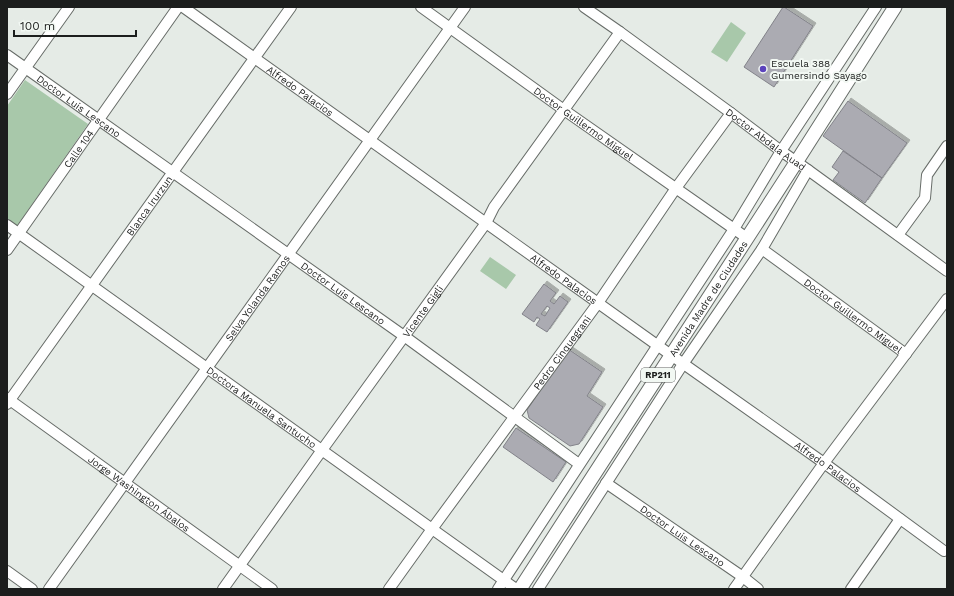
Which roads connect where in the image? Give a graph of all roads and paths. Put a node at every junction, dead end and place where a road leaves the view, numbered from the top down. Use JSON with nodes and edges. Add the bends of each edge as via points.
{"nodes":[{"id":1,"x":69,"y":7,"type":"edge"},
{"id":2,"x":178,"y":7,"type":"edge"},
{"id":3,"x":183,"y":7,"type":"edge"},
{"id":4,"x":291,"y":7,"type":"edge"},
{"id":5,"x":420,"y":7,"type":"edge"},
{"id":6,"x":465,"y":7,"type":"edge"},
{"id":7,"x":584,"y":7,"type":"edge"},
{"id":8,"x":876,"y":7,"type":"edge"},
{"id":9,"x":895,"y":7,"type":"edge"},
{"id":10,"x":450,"y":28,"type":"junction"},
{"id":11,"x":620,"y":32,"type":"junction"},
{"id":12,"x":7,"y":54,"type":"edge"},
{"id":13,"x":254,"y":58,"type":"junction"},
{"id":14,"x":26,"y":68,"type":"junction"},
{"id":15,"x":7,"y":94,"type":"edge"},
{"id":16,"x":564,"y":110,"type":"junction"},
{"id":17,"x":731,"y":112,"type":"junction"},
{"id":18,"x":99,"y":120,"type":"junction"},
{"id":19,"x":370,"y":140,"type":"junction"},
{"id":20,"x":947,"y":146,"type":"edge"},
{"id":21,"x":782,"y":151,"type":"junction"},
{"id":22,"x":797,"y":161,"type":"junction"},
{"id":23,"x":808,"y":170,"type":"junction"},
{"id":24,"x":172,"y":172,"type":"junction"},
{"id":25,"x":676,"y":188,"type":"junction"},
{"id":26,"x":486,"y":223,"type":"junction"},
{"id":27,"x":7,"y":225,"type":"edge"},
{"id":28,"x":734,"y":229,"type":"junction"},
{"id":29,"x":19,"y":234,"type":"junction"},
{"id":30,"x":898,"y":235,"type":"junction"},
{"id":31,"x":747,"y":238,"type":"junction"},
{"id":32,"x":762,"y":249,"type":"junction"},
{"id":33,"x":7,"y":250,"type":"edge"},
{"id":34,"x":288,"y":254,"type":"junction"},
{"id":35,"x":947,"y":271,"type":"edge"},
{"id":36,"x":91,"y":285,"type":"junction"},
{"id":37,"x":947,"y":299,"type":"edge"},
{"id":38,"x":598,"y":303,"type":"junction"},
{"id":39,"x":404,"y":336,"type":"junction"},
{"id":40,"x":657,"y":346,"type":"junction"},
{"id":41,"x":906,"y":354,"type":"junction"},
{"id":42,"x":671,"y":355,"type":"junction"},
{"id":43,"x":683,"y":364,"type":"junction"},
{"id":44,"x":207,"y":368,"type":"junction"},
{"id":45,"x":8,"y":400,"type":"edge"},
{"id":46,"x":515,"y":417,"type":"junction"},
{"id":47,"x":322,"y":450,"type":"junction"},
{"id":48,"x":824,"y":463,"type":"junction"},
{"id":49,"x":580,"y":464,"type":"junction"},
{"id":50,"x":125,"y":483,"type":"junction"},
{"id":51,"x":606,"y":483,"type":"junction"},
{"id":52,"x":900,"y":519,"type":"junction"},
{"id":53,"x":432,"y":528,"type":"junction"},
{"id":54,"x":944,"y":551,"type":"dead end"},
{"id":55,"x":240,"y":566,"type":"junction"},
{"id":56,"x":7,"y":572,"type":"edge"},
{"id":57,"x":743,"y":577,"type":"junction"},
{"id":58,"x":504,"y":580,"type":"junction"},
{"id":59,"x":32,"y":589,"type":"edge"},
{"id":60,"x":49,"y":589,"type":"edge"},
{"id":61,"x":223,"y":589,"type":"edge"},
{"id":62,"x":272,"y":589,"type":"edge"},
{"id":63,"x":389,"y":589,"type":"edge"},
{"id":64,"x":498,"y":589,"type":"edge"},
{"id":65,"x":516,"y":589,"type":"edge"},
{"id":66,"x":520,"y":589,"type":"edge"},
{"id":67,"x":538,"y":589,"type":"edge"},
{"id":68,"x":734,"y":589,"type":"edge"},
{"id":69,"x":758,"y":589,"type":"edge"},
{"id":70,"x":851,"y":589,"type":"edge"}],
"edges":[{"from":1,"to":14,"type":"street"},
{"from":2,"to":18,"type":"street","name":"Calle 104"},
{"from":3,"to":13,"type":"street","name":"Alfredo Palacios"},
{"from":4,"to":13,"type":"street","name":"Blanca Irurzun"},
{"from":5,"to":10,"type":"street","name":"Doctor Guillermo Miguel"},
{"from":6,"to":10,"type":"street","name":"Selva Yolanda Ramos"},
{"from":7,"to":11,"type":"street","name":"Doctor Abdala Auad"},
{"from":8,"to":21,"type":"street"},
{"from":9,"to":22,"type":"main road","name":"Avenida Madre de Ciudades","number":"RP211"},
{"from":10,"to":16,"type":"street","name":"Doctor Guillermo Miguel"},
{"from":10,"to":19,"type":"street","name":"Selva Yolanda Ramos"},
{"from":11,"to":16,"type":"street","name":"Vicente Gigli"},
{"from":11,"to":17,"type":"street","name":"Doctor Abdala Auad"},
{"from":12,"to":14,"type":"street","name":"Doctor Luis Lescano"},
{"from":13,"to":19,"type":"street","name":"Alfredo Palacios"},
{"from":13,"to":24,"type":"street","name":"Blanca Irurzun"},
{"from":14,"to":15,"type":"street"},
{"from":14,"to":18,"type":"street","name":"Doctor Luis Lescano"},
{"from":16,"to":25,"type":"street","name":"Doctor Guillermo Miguel"},
{"from":16,"to":26,"type":"street","name":"Vicente Gigli","via":[[494,207]]},
{"from":17,"to":21,"type":"street","name":"Doctor Abdala Auad"},
{"from":17,"to":25,"type":"street","name":"Pedro Cinquegrani"},
{"from":18,"to":24,"type":"street","name":"Doctor Luis Lescano"},
{"from":18,"to":29,"type":"street","name":"Calle 104"},
{"from":19,"to":26,"type":"street","name":"Alfredo Palacios"},
{"from":19,"to":34,"type":"street","name":"Selva Yolanda Ramos"},
{"from":20,"to":30,"type":"street","via":[[927,175],[925,198]]},
{"from":21,"to":22,"type":"street","name":"Doctor Abdala Auad"},
{"from":21,"to":28,"type":"street"},
{"from":22,"to":23,"type":"street","name":"Doctor Abdala Auad"},
{"from":22,"to":31,"type":"main road","name":"Avenida Madre de Ciudades","number":"RP211"},
{"from":23,"to":30,"type":"street","name":"Doctor Abdala Auad"},
{"from":23,"to":32,"type":"street"},
{"from":24,"to":34,"type":"street","name":"Doctor Luis Lescano"},
{"from":24,"to":36,"type":"street","name":"Blanca Irurzun"},
{"from":25,"to":28,"type":"street","name":"Doctor Guillermo Miguel"},
{"from":25,"to":38,"type":"street","name":"Pedro Cinquegrani"},
{"from":26,"to":38,"type":"street","name":"Alfredo Palacios"},
{"from":26,"to":39,"type":"street","name":"Vicente Gigli"},
{"from":27,"to":29,"type":"street","name":"Doctora Manuela Santucho"},
{"from":28,"to":31,"type":"street","name":"Doctor Guillermo Miguel"},
{"from":28,"to":40,"type":"street"},
{"from":29,"to":33,"type":"street","name":"Calle 104"},
{"from":29,"to":36,"type":"street","name":"Doctora Manuela Santucho"},
{"from":30,"to":35,"type":"street","name":"Doctor Abdala Auad"},
{"from":31,"to":42,"type":"main road","name":"Avenida Madre de Ciudades","number":"RP211"},
{"from":32,"to":41,"type":"street","name":"Doctor Guillermo Miguel"},
{"from":32,"to":43,"type":"street"},
{"from":34,"to":39,"type":"street","name":"Doctor Luis Lescano"},
{"from":34,"to":44,"type":"street","name":"Selva Yolanda Ramos"},
{"from":36,"to":44,"type":"street","name":"Doctora Manuela Santucho"},
{"from":36,"to":45,"type":"street","name":"Blanca Irurzun"},
{"from":37,"to":41,"type":"street"},
{"from":38,"to":40,"type":"street","name":"Alfredo Palacios"},
{"from":38,"to":46,"type":"street","name":"Pedro Cinquegrani"},
{"from":39,"to":46,"type":"street","name":"Doctor Luis Lescano"},
{"from":39,"to":47,"type":"street","name":"Vicente Gigli"},
{"from":40,"to":42,"type":"street","name":"Alfredo Palacios"},
{"from":40,"to":49,"type":"street"},
{"from":41,"to":48,"type":"street"},
{"from":42,"to":43,"type":"street","name":"Alfredo Palacios"},
{"from":42,"to":66,"type":"main road","name":"Avenida Madre de Ciudades","number":"RP211"},
{"from":43,"to":48,"type":"street","name":"Alfredo Palacios"},
{"from":43,"to":51,"type":"street"},
{"from":44,"to":47,"type":"street","name":"Doctora Manuela Santucho"},
{"from":44,"to":50,"type":"street","name":"Selva Yolanda Ramos"},
{"from":45,"to":50,"type":"street","name":"Jorge Washington Ábalos"},
{"from":46,"to":49,"type":"street","name":"Doctor Luis Lescano"},
{"from":46,"to":53,"type":"street","name":"Pedro Cinquegrani"},
{"from":47,"to":53,"type":"street","name":"Doctora Manuela Santucho"},
{"from":47,"to":55,"type":"street","name":"Vicente Gigli"},
{"from":48,"to":52,"type":"street","name":"Alfredo Palacios"},
{"from":48,"to":57,"type":"street"},
{"from":49,"to":58,"type":"street"},
{"from":50,"to":55,"type":"street","name":"Jorge Washington Ábalos"},
{"from":50,"to":60,"type":"street","name":"Selva Yolanda Ramos"},
{"from":51,"to":57,"type":"street","name":"Doctor Luis Lescano"},
{"from":51,"to":67,"type":"street"},
{"from":52,"to":54,"type":"street","name":"Alfredo Palacios"},
{"from":52,"to":70,"type":"street"},
{"from":53,"to":58,"type":"street","name":"Doctora Manuela Santucho"},
{"from":53,"to":63,"type":"street","name":"Pedro Cinquegrani"},
{"from":55,"to":61,"type":"street","name":"Vicente Gigli"},
{"from":55,"to":62,"type":"street","name":"Jorge Washington Ábalos"},
{"from":56,"to":59,"type":"street"},
{"from":57,"to":68,"type":"street"},
{"from":57,"to":69,"type":"street","name":"Doctor Luis Lescano"},
{"from":58,"to":64,"type":"street"},
{"from":58,"to":65,"type":"street","name":"Doctora Manuela Santucho"}]}
